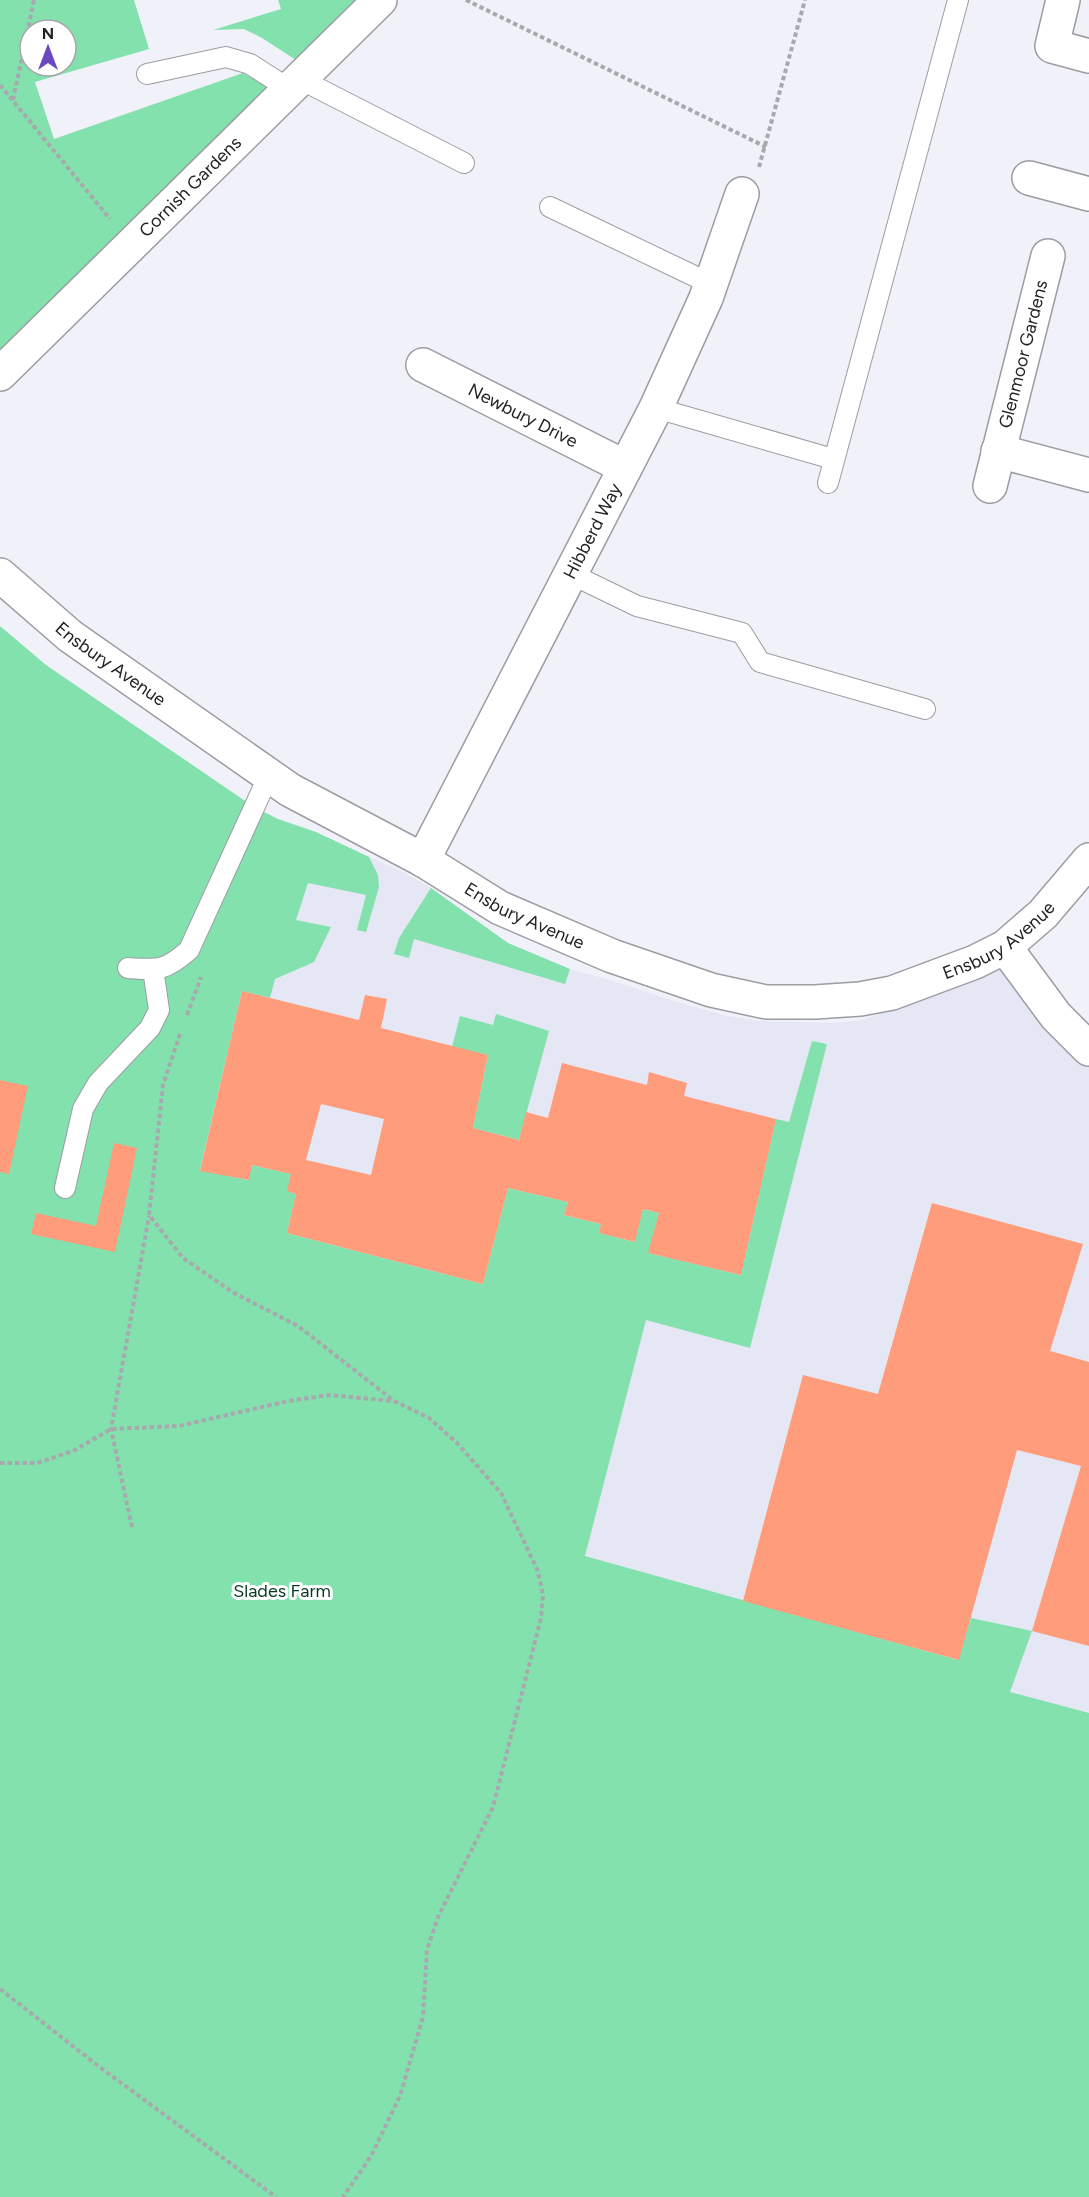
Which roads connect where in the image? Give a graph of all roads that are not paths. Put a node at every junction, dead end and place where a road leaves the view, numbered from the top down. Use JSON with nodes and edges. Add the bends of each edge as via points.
{"nodes":[{"id":1,"x":380,"y":0,"type":"edge"},
{"id":2,"x":958,"y":0,"type":"edge"},
{"id":3,"x":1063,"y":0,"type":"edge"},
{"id":4,"x":1089,"y":56,"type":"edge"},
{"id":5,"x":147,"y":74,"type":"dead end"},
{"id":6,"x":295,"y":84,"type":"junction"},
{"id":7,"x":464,"y":163,"type":"dead end"},
{"id":8,"x":1029,"y":178,"type":"dead end"},
{"id":9,"x":742,"y":194,"type":"road end"},
{"id":10,"x":1089,"y":194,"type":"edge"},
{"id":11,"x":550,"y":207,"type":"dead end"},
{"id":12,"x":1048,"y":256,"type":"dead end"},
{"id":13,"x":711,"y":284,"type":"junction"},
{"id":14,"x":423,"y":365,"type":"dead end"},
{"id":15,"x":0,"y":374,"type":"edge"},
{"id":16,"x":656,"y":408,"type":"junction"},
{"id":17,"x":998,"y":451,"type":"junction"},
{"id":18,"x":833,"y":459,"type":"junction"},
{"id":19,"x":625,"y":467,"type":"junction"},
{"id":20,"x":1089,"y":475,"type":"edge"},
{"id":21,"x":828,"y":483,"type":"dead end"},
{"id":22,"x":990,"y":486,"type":"dead end"},
{"id":23,"x":571,"y":574,"type":"junction"},
{"id":24,"x":0,"y":575,"type":"edge"},
{"id":25,"x":925,"y":709,"type":"dead end"},
{"id":26,"x":269,"y":775,"type":"junction"},
{"id":27,"x":423,"y":860,"type":"junction"},
{"id":28,"x":1089,"y":860,"type":"edge"},
{"id":29,"x":1005,"y":947,"type":"junction"},
{"id":30,"x":128,"y":968,"type":"dead end"},
{"id":31,"x":153,"y":969,"type":"junction"},
{"id":32,"x":1089,"y":1049,"type":"edge"},
{"id":33,"x":65,"y":1188,"type":"dead end"}],
"edges":[{"from":1,"to":6,"type":"street","name":"Cornish Gardens"},
{"from":2,"to":18,"type":"lane"},
{"from":3,"to":4,"type":"street","via":[[1052,46]]},
{"from":5,"to":6,"type":"lane","via":[[226,57]]},
{"from":6,"to":7,"type":"lane"},
{"from":6,"to":15,"type":"street","name":"Cornish Gardens"},
{"from":8,"to":10,"type":"street"},
{"from":9,"to":13,"type":"street","name":"Hibberd Way"},
{"from":11,"to":13,"type":"lane"},
{"from":12,"to":17,"type":"street","name":"Glenmoor Gardens"},
{"from":13,"to":16,"type":"street","name":"Hibberd Way"},
{"from":14,"to":19,"type":"street","name":"Newbury Drive"},
{"from":16,"to":18,"type":"lane"},
{"from":16,"to":19,"type":"street","name":"Hibberd Way"},
{"from":17,"to":20,"type":"street","name":"Glenmoor Gardens"},
{"from":17,"to":22,"type":"street","name":"Glenmoor Gardens"},
{"from":18,"to":21,"type":"lane"},
{"from":19,"to":23,"type":"street","name":"Hibberd Way"},
{"from":23,"to":25,"type":"lane","via":[[638,606],[742,633],[760,662]]},
{"from":23,"to":27,"type":"street","name":"Hibberd Way"},
{"from":24,"to":26,"type":"street","name":"Ensbury Avenue","via":[[70,636]]},
{"from":26,"to":27,"type":"street","name":"Ensbury Avenue"},
{"from":26,"to":31,"type":"lane","via":[[189,950],[172,965]]},
{"from":27,"to":29,"type":"street","name":"Ensbury Avenue","via":[[500,908],[612,956],[711,990],[766,1002],[860,999],[892,993]]},
{"from":28,"to":29,"type":"street","name":"Ensbury Avenue","via":[[1043,914]]},
{"from":29,"to":32,"type":"street","via":[[1056,1016]]},
{"from":30,"to":31,"type":"lane"},
{"from":31,"to":33,"type":"lane","via":[[159,1010],[150,1028],[98,1083],[83,1108]]}]}
